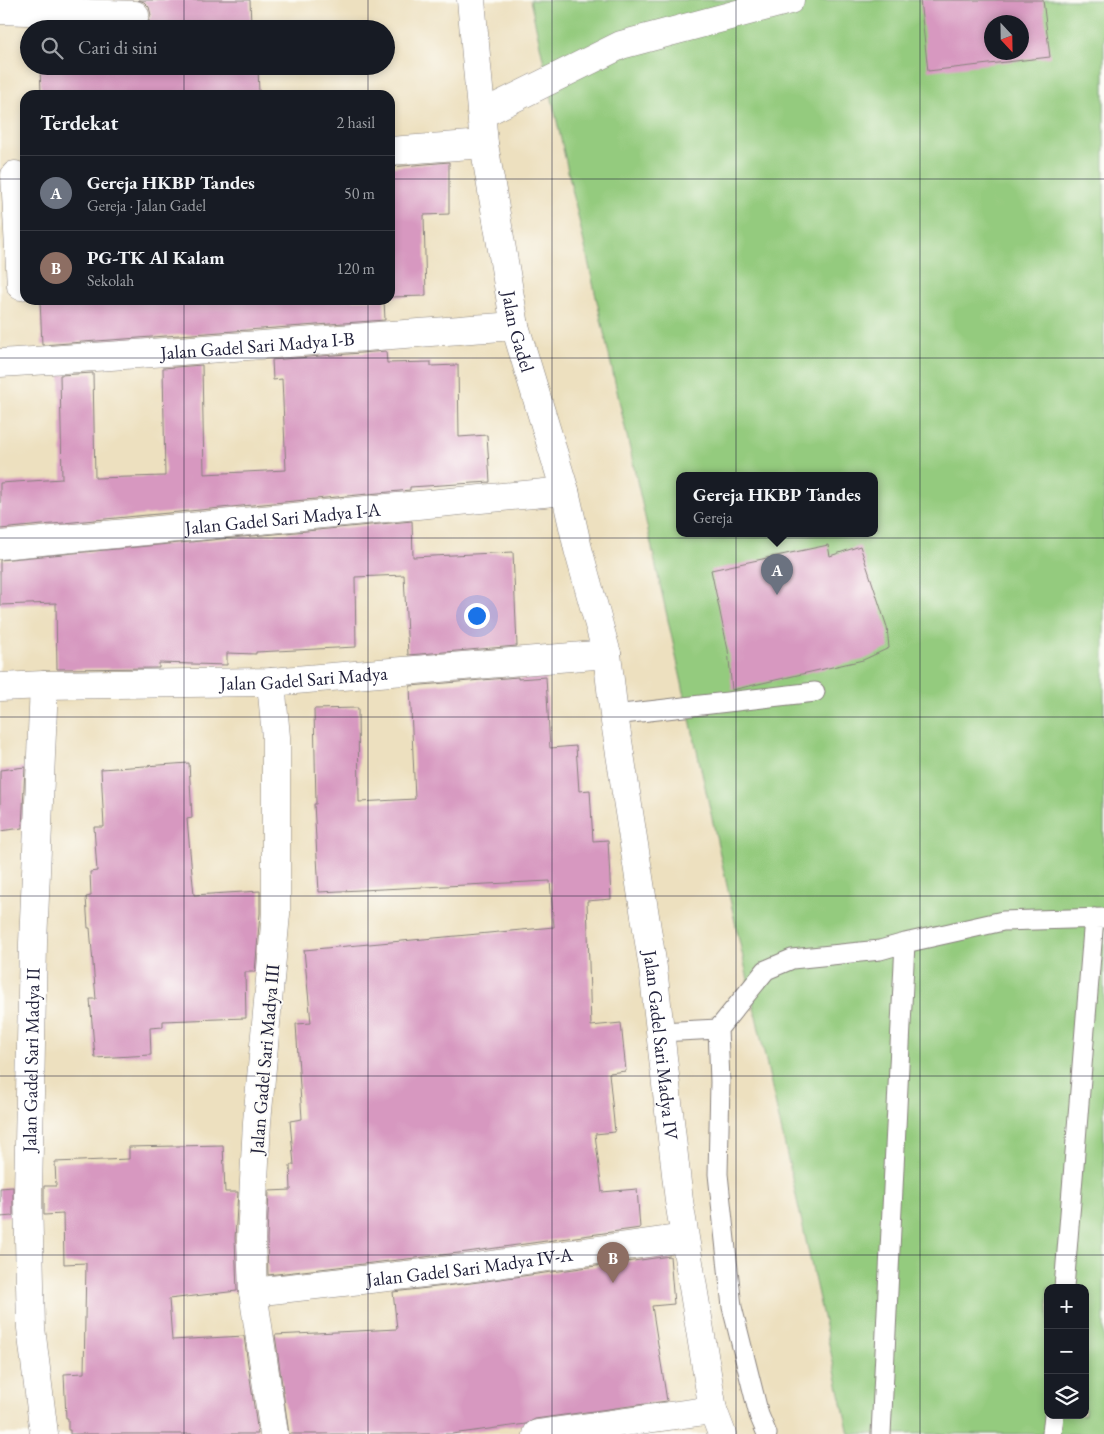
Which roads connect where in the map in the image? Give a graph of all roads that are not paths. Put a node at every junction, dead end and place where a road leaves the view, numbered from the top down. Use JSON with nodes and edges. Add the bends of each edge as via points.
{"nodes":[{"id":1,"x":471,"y":0,"type":"edge"},
{"id":2,"x":790,"y":0,"type":"edge"},
{"id":3,"x":0,"y":10,"type":"edge"},
{"id":4,"x":135,"y":15,"type":"dead end"},
{"id":5,"x":482,"y":114,"type":"junction"},
{"id":6,"x":484,"y":144,"type":"junction"},
{"id":7,"x":395,"y":151,"type":"edge"},
{"id":8,"x":13,"y":176,"type":"edge"},
{"id":9,"x":20,"y":272,"type":"edge"},
{"id":10,"x":515,"y":326,"type":"junction"},
{"id":11,"x":0,"y":363,"type":"edge"},
{"id":12,"x":565,"y":491,"type":"junction"},
{"id":13,"x":0,"y":544,"type":"edge"},
{"id":14,"x":607,"y":654,"type":"junction"},
{"id":15,"x":271,"y":682,"type":"junction"},
{"id":16,"x":44,"y":685,"type":"junction"},
{"id":17,"x":0,"y":687,"type":"edge"},
{"id":18,"x":815,"y":692,"type":"dead end"},
{"id":19,"x":614,"y":715,"type":"junction"},
{"id":20,"x":1099,"y":918,"type":"edge"},
{"id":21,"x":905,"y":943,"type":"junction"},
{"id":22,"x":718,"y":1029,"type":"junction"},
{"id":23,"x":660,"y":1032,"type":"junction"},
{"id":24,"x":684,"y":1238,"type":"junction"},
{"id":25,"x":1064,"y":1284,"type":"edge"},
{"id":26,"x":253,"y":1292,"type":"junction"},
{"id":27,"x":1054,"y":1419,"type":"edge"},
{"id":28,"x":717,"y":1422,"type":"edge"},
{"id":29,"x":44,"y":1434,"type":"edge"},
{"id":30,"x":274,"y":1434,"type":"edge"},
{"id":31,"x":537,"y":1434,"type":"edge"},
{"id":32,"x":767,"y":1434,"type":"edge"},
{"id":33,"x":881,"y":1434,"type":"edge"},
{"id":34,"x":1052,"y":1434,"type":"edge"}],
"edges":[{"from":1,"to":5,"type":"street","name":"Jalan Gadel"},
{"from":2,"to":5,"type":"street","via":[[621,45]]},
{"from":3,"to":4,"type":"street"},
{"from":5,"to":6,"type":"street","name":"Jalan Gadel"},
{"from":6,"to":7,"type":"street"},
{"from":6,"to":10,"type":"street","name":"Jalan Gadel"},
{"from":8,"to":9,"type":"street"},
{"from":10,"to":11,"type":"street","name":"Jalan Gadel Sari Madya I-B"},
{"from":10,"to":12,"type":"street","name":"Jalan Gadel"},
{"from":12,"to":13,"type":"street","name":"Jalan Gadel Sari Madya I-A"},
{"from":12,"to":14,"type":"street","name":"Jalan Gadel"},
{"from":14,"to":15,"type":"street","name":"Jalan Gadel Sari Madya"},
{"from":14,"to":19,"type":"street","name":"Jalan Gadel Sari Madya IV"},
{"from":15,"to":16,"type":"street","name":"Jalan Gadel Sari Madya"},
{"from":15,"to":26,"type":"street","name":"Jalan Gadel Sari Madya III","via":[[276,737],[276,914],[257,1122],[251,1239]]},
{"from":16,"to":17,"type":"street","name":"Jalan Gadel Sari Madya"},
{"from":16,"to":29,"type":"street","name":"Jalan Gadel Sari Madya II","via":[[28,1167],[31,1328]]},
{"from":18,"to":19,"type":"lane"},
{"from":19,"to":23,"type":"street","name":"Jalan Gadel Sari Madya IV"},
{"from":20,"to":21,"type":"lane","via":[[1003,921]]},
{"from":20,"to":25,"type":"lane"},
{"from":21,"to":22,"type":"lane","via":[[880,950],[792,959],[766,970]]},
{"from":21,"to":33,"type":"lane"},
{"from":22,"to":23,"type":"lane"},
{"from":22,"to":32,"type":"lane","via":[[718,1174],[732,1308],[759,1415]]},
{"from":23,"to":24,"type":"street","name":"Jalan Gadel Sari Madya IV"},
{"from":24,"to":26,"type":"street","name":"Jalan Gadel Sari Madya IV-A","via":[[469,1268]]},
{"from":24,"to":28,"type":"street","name":"Jalan Gadel Sari Madya IV"},
{"from":26,"to":30,"type":"street","name":"Jalan Gadel Sari Madya III"},
{"from":27,"to":34,"type":"lane"},
{"from":28,"to":31,"type":"street"}]}
